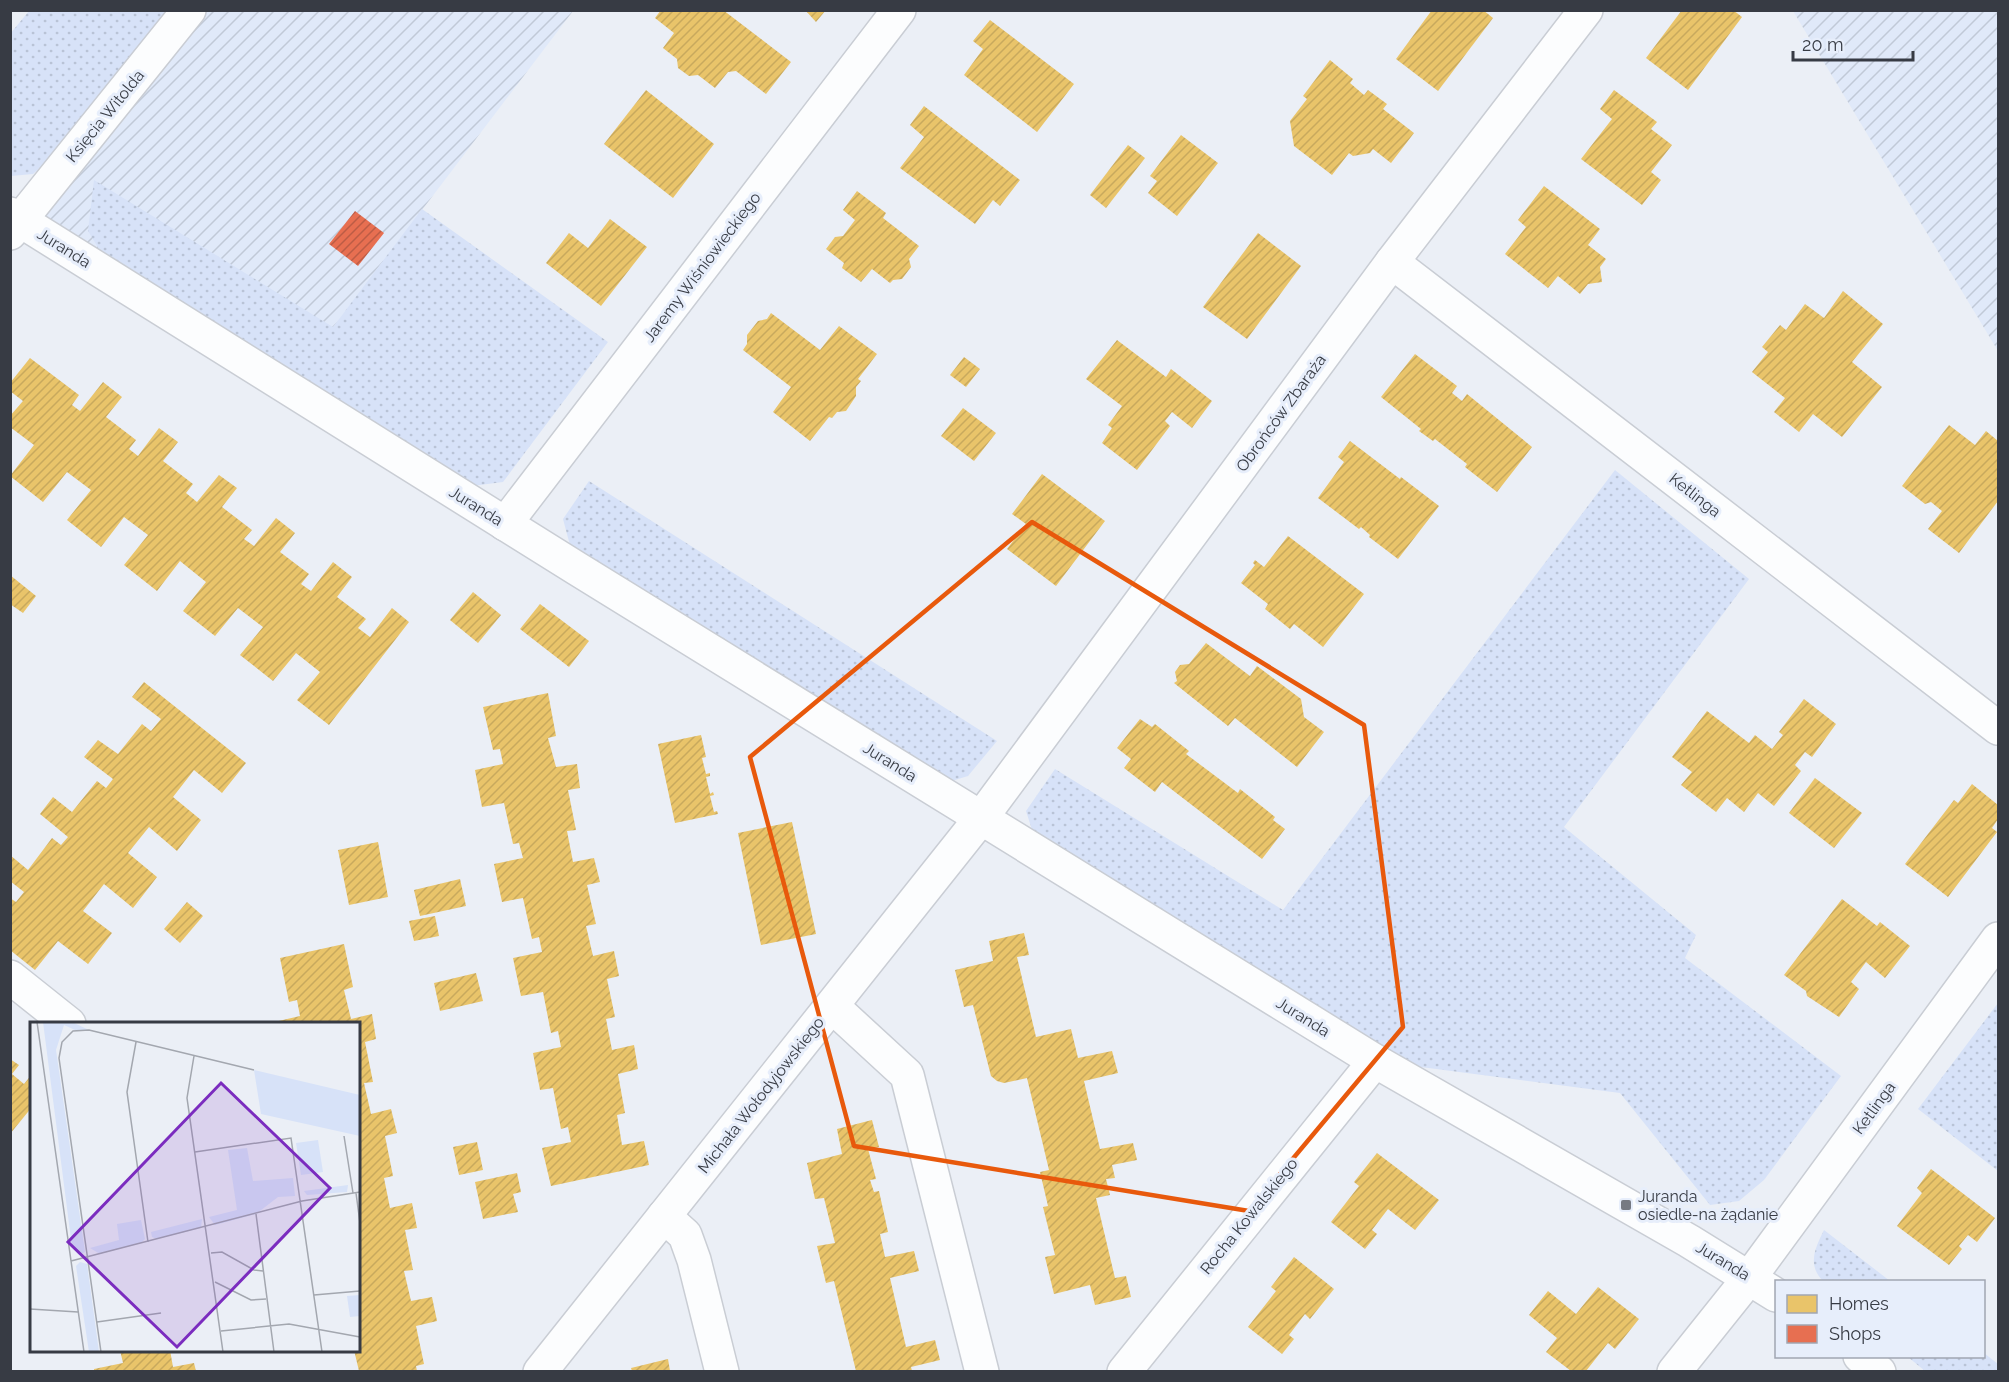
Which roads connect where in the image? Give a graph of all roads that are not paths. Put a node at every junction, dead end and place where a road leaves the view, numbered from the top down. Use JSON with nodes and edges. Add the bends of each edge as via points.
{"nodes":[{"id":1,"x":189,"y":10,"type":"edge"},
{"id":2,"x":899,"y":10,"type":"edge"},
{"id":3,"x":1586,"y":10,"type":"edge"},
{"id":4,"x":14,"y":223,"type":"edge"},
{"id":5,"x":1392,"y":262,"type":"junction"},
{"id":6,"x":505,"y":524,"type":"junction"},
{"id":7,"x":1998,"y":728,"type":"edge"},
{"id":8,"x":981,"y":818,"type":"junction"},
{"id":9,"x":1998,"y":939,"type":"edge"},
{"id":10,"x":10,"y":977,"type":"edge"},
{"id":11,"x":832,"y":1006,"type":"junction"},
{"id":12,"x":68,"y":1022,"type":"edge"},
{"id":13,"x":1375,"y":1061,"type":"junction"},
{"id":14,"x":664,"y":1216,"type":"junction"},
{"id":15,"x":1750,"y":1277,"type":"junction"},
{"id":16,"x":1775,"y":1294,"type":"edge"},
{"id":17,"x":1863,"y":1358,"type":"edge"},
{"id":18,"x":540,"y":1371,"type":"edge"},
{"id":19,"x":722,"y":1371,"type":"edge"},
{"id":20,"x":982,"y":1371,"type":"edge"},
{"id":21,"x":1124,"y":1371,"type":"edge"},
{"id":22,"x":1674,"y":1371,"type":"edge"},
{"id":23,"x":1879,"y":1371,"type":"edge"}],
"edges":[{"from":1,"to":4,"type":"street","name":"Księcia Witolda"},
{"from":2,"to":6,"type":"street","name":"Jaremy Wiśniowieckiego"},
{"from":3,"to":5,"type":"street","name":"Obrońców Zbaraża"},
{"from":4,"to":6,"type":"street","name":"Juranda"},
{"from":5,"to":7,"type":"street","name":"Ketlinga"},
{"from":5,"to":8,"type":"street","name":"Obrońców Zbaraża"},
{"from":6,"to":8,"type":"street","name":"Juranda"},
{"from":8,"to":11,"type":"street","name":"Michała Wołodyjowskiego"},
{"from":8,"to":13,"type":"street","name":"Juranda"},
{"from":9,"to":15,"type":"street","name":"Ketlinga"},
{"from":10,"to":12,"type":"street"},
{"from":11,"to":14,"type":"street","name":"Michała Wołodyjowskiego"},
{"from":11,"to":20,"type":"street","via":[[907,1075]]},
{"from":13,"to":15,"type":"street","name":"Juranda"},
{"from":13,"to":21,"type":"street","name":"Rocha Kowalskiego"},
{"from":14,"to":18,"type":"street","name":"Michała Wołodyjowskiego"},
{"from":14,"to":19,"type":"street","via":[[685,1235]]},
{"from":15,"to":16,"type":"street","name":"Juranda"},
{"from":15,"to":22,"type":"street","name":"Ketlinga"},
{"from":17,"to":23,"type":"street"}]}
